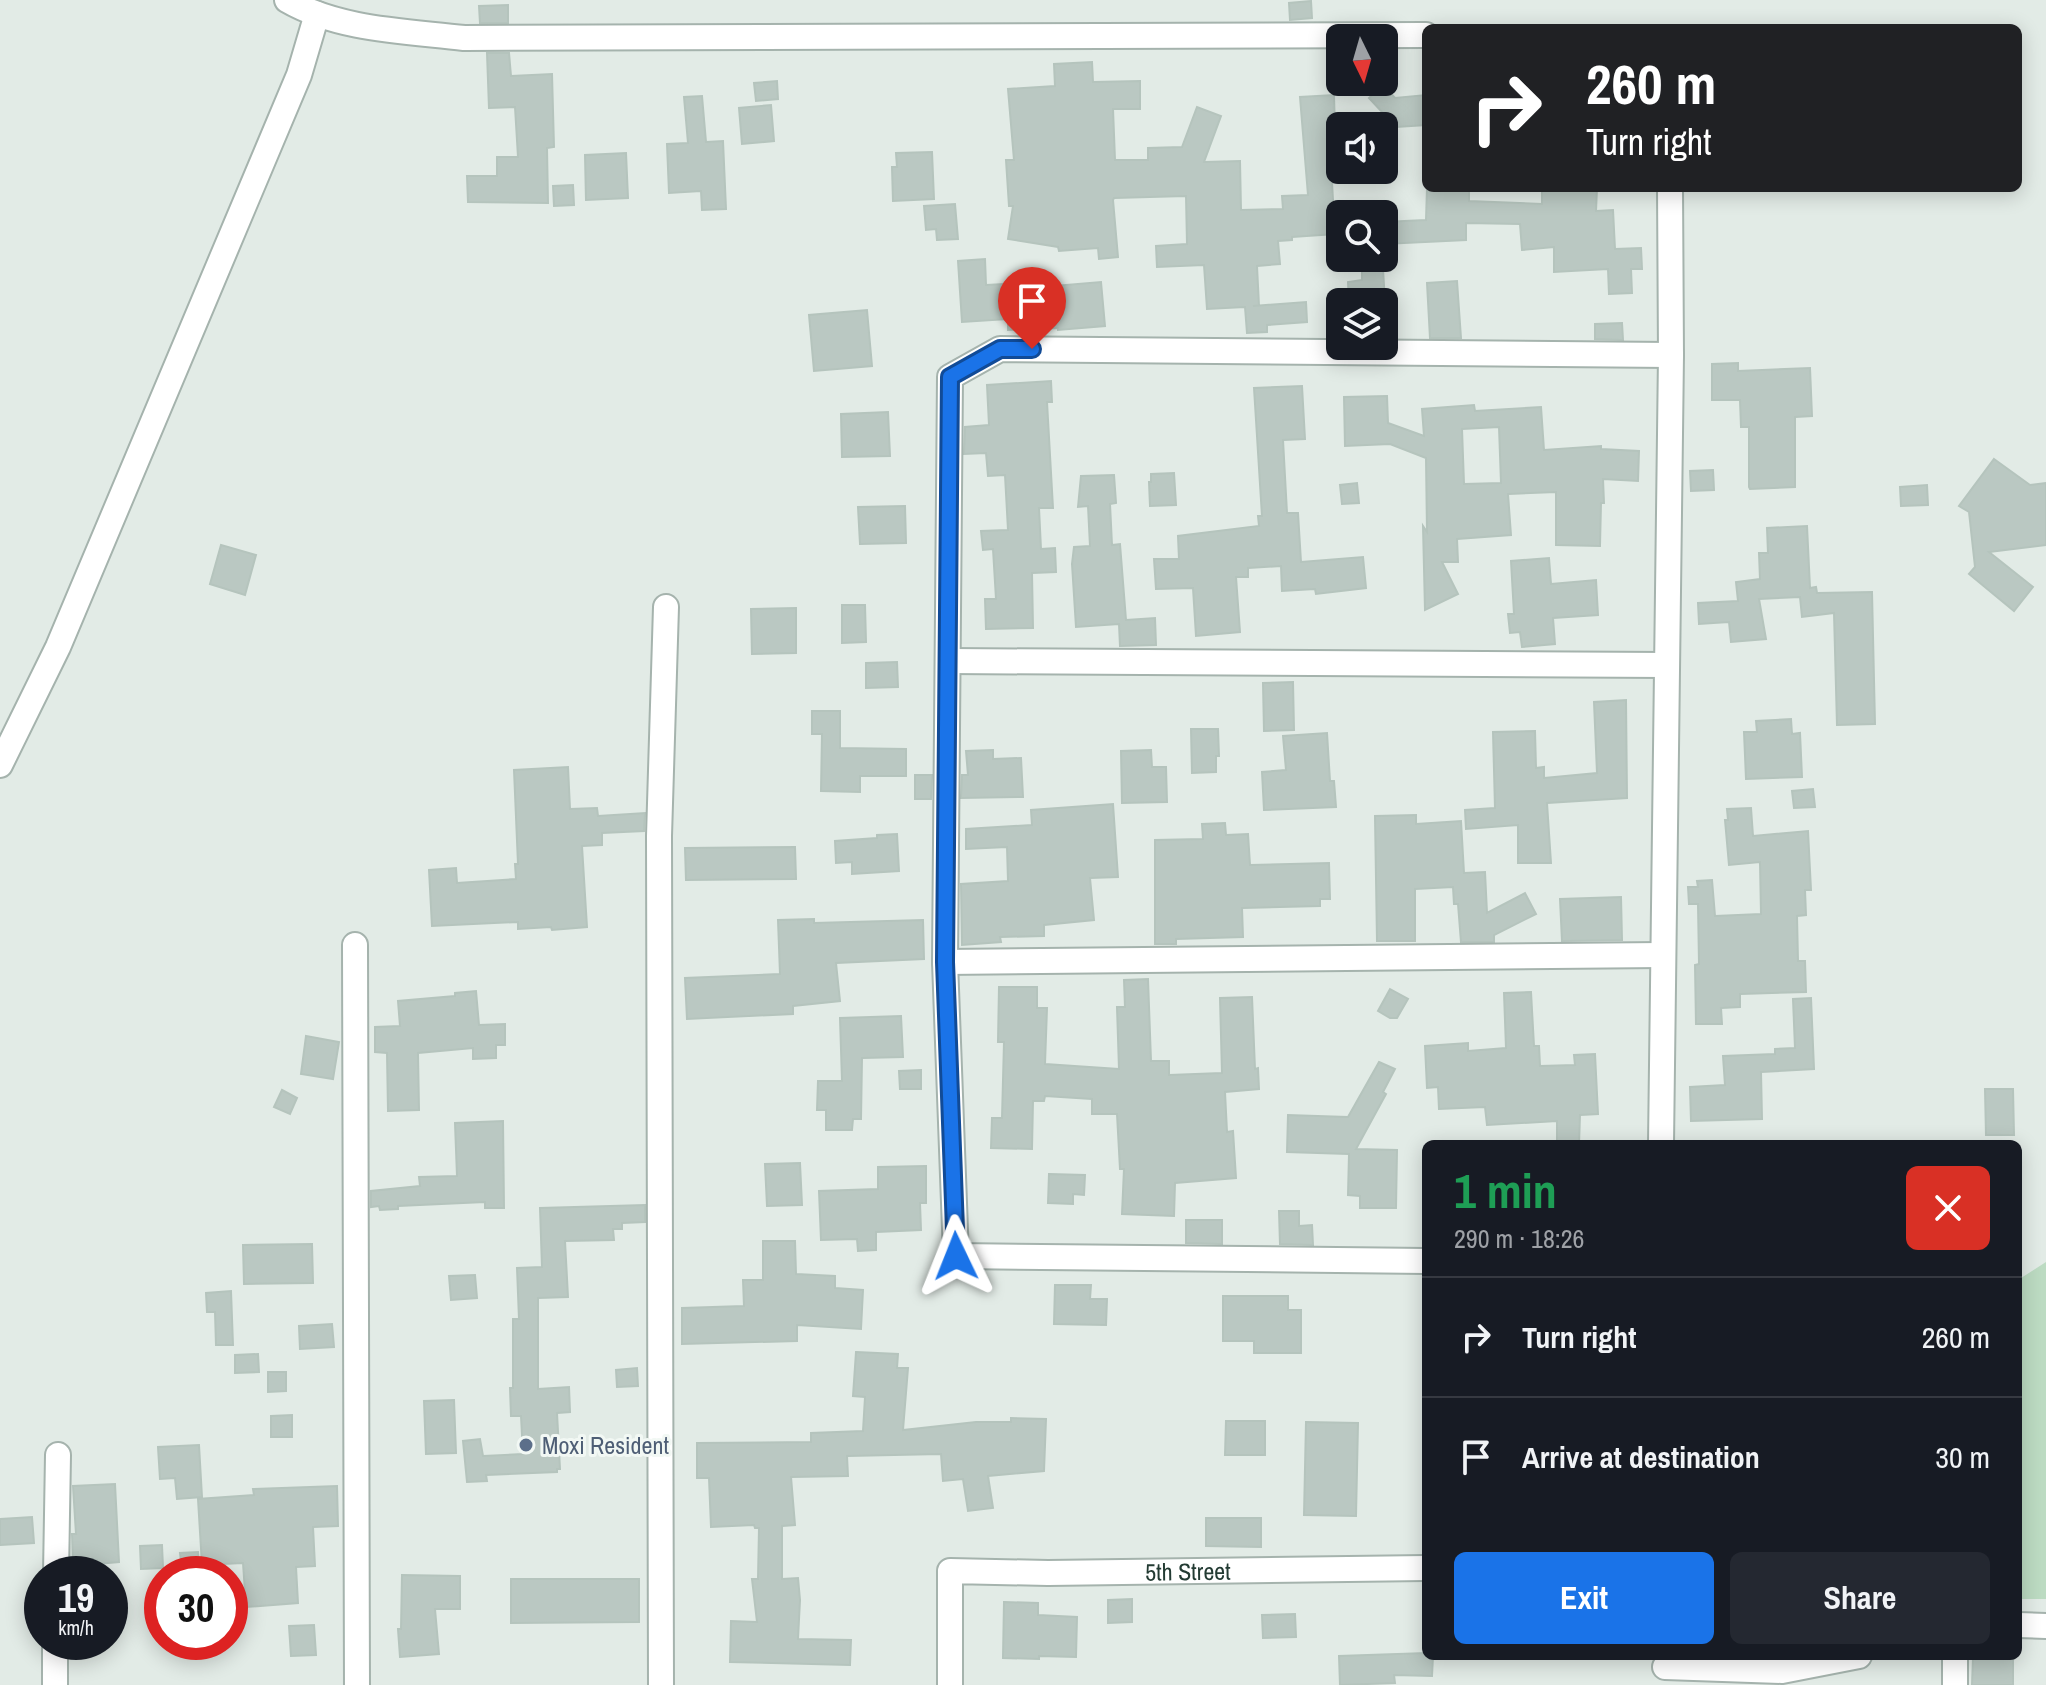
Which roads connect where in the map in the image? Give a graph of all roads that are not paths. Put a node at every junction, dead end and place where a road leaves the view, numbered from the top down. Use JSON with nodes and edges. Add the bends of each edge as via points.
{"nodes":[{"id":1,"x":287,"y":0,"type":"edge"},
{"id":2,"x":317,"y":14,"type":"junction"},
{"id":3,"x":1422,"y":35,"type":"edge"},
{"id":4,"x":1670,"y":192,"type":"edge"},
{"id":5,"x":1671,"y":355,"type":"junction"},
{"id":6,"x":666,"y":607,"type":"dead end"},
{"id":7,"x":949,"y":661,"type":"junction"},
{"id":8,"x":1667,"y":665,"type":"junction"},
{"id":9,"x":0,"y":765,"type":"edge"},
{"id":10,"x":355,"y":945,"type":"dead end"},
{"id":11,"x":1663,"y":955,"type":"junction"},
{"id":12,"x":945,"y":962,"type":"junction"},
{"id":13,"x":1661,"y":1140,"type":"edge"},
{"id":14,"x":1422,"y":1261,"type":"edge"},
{"id":15,"x":58,"y":1455,"type":"dead end"},
{"id":16,"x":56,"y":1556,"type":"edge"},
{"id":17,"x":1422,"y":1568,"type":"edge"},
{"id":18,"x":2022,"y":1625,"type":"edge"},
{"id":19,"x":2046,"y":1626,"type":"edge"},
{"id":20,"x":55,"y":1660,"type":"edge"},
{"id":21,"x":1838,"y":1660,"type":"edge"},
{"id":22,"x":1955,"y":1660,"type":"edge"},
{"id":23,"x":1665,"y":1669,"type":"edge"},
{"id":24,"x":55,"y":1685,"type":"edge"},
{"id":25,"x":357,"y":1685,"type":"edge"},
{"id":26,"x":661,"y":1685,"type":"edge"},
{"id":27,"x":950,"y":1685,"type":"edge"},
{"id":28,"x":1955,"y":1685,"type":"edge"}],
"edges":[{"from":1,"to":2,"type":"street"},
{"from":2,"to":3,"type":"street","via":[[464,38]]},
{"from":2,"to":9,"type":"street","via":[[299,75],[58,647]]},
{"from":4,"to":5,"type":"street"},
{"from":5,"to":7,"type":"street","via":[[1000,349],[950,377]]},
{"from":5,"to":8,"type":"street"},
{"from":6,"to":26,"type":"street","via":[[659,836]]},
{"from":7,"to":8,"type":"street"},
{"from":7,"to":12,"type":"street"},
{"from":8,"to":11,"type":"street"},
{"from":10,"to":25,"type":"street"},
{"from":11,"to":12,"type":"street"},
{"from":11,"to":13,"type":"street"},
{"from":12,"to":14,"type":"street","via":[[956,1256]]},
{"from":15,"to":16,"type":"street"},
{"from":17,"to":27,"type":"street","name":"5th Street","via":[[950,1571]]},
{"from":18,"to":19,"type":"street"},
{"from":20,"to":24,"type":"street"},
{"from":21,"to":23,"type":"street","via":[[1782,1671]]},
{"from":22,"to":28,"type":"street"}]}
